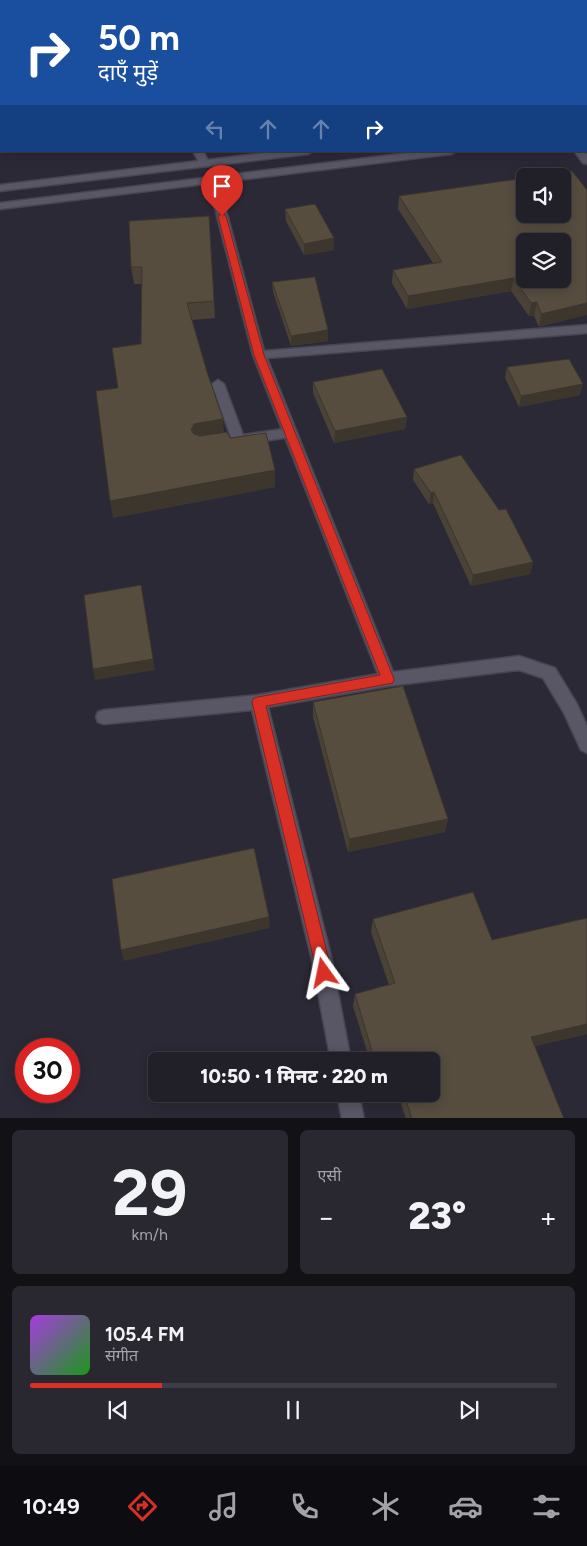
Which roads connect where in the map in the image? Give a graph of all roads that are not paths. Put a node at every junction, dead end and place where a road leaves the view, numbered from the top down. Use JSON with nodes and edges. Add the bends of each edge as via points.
{"nodes":[{"id":1,"x":199,"y":152,"type":"edge"},
{"id":2,"x":300,"y":152,"type":"edge"},
{"id":3,"x":443,"y":152,"type":"edge"},
{"id":4,"x":205,"y":164,"type":"junction"},
{"id":5,"x":213,"y":181,"type":"junction"},
{"id":6,"x":0,"y":188,"type":"edge"},
{"id":7,"x":0,"y":206,"type":"edge"},
{"id":8,"x":587,"y":329,"type":"edge"},
{"id":9,"x":259,"y":355,"type":"junction"},
{"id":10,"x":218,"y":384,"type":"dead end"},
{"id":11,"x":290,"y":433,"type":"junction"},
{"id":12,"x":388,"y":679,"type":"junction"},
{"id":13,"x":258,"y":702,"type":"junction"},
{"id":14,"x":104,"y":717,"type":"dead end"},
{"id":15,"x":587,"y":745,"type":"edge"},
{"id":16,"x":339,"y":1052,"type":"edge"},
{"id":17,"x":350,"y":1102,"type":"edge"},
{"id":18,"x":353,"y":1118,"type":"edge"}],
"edges":[{"from":1,"to":4,"type":"street"},
{"from":2,"to":4,"type":"street"},
{"from":3,"to":5,"type":"street"},
{"from":4,"to":6,"type":"street"},
{"from":5,"to":7,"type":"street"},
{"from":5,"to":9,"type":"street"},
{"from":8,"to":9,"type":"street"},
{"from":9,"to":11,"type":"street"},
{"from":10,"to":11,"type":"street","via":[[234,441]]},
{"from":11,"to":12,"type":"street"},
{"from":12,"to":13,"type":"street"},
{"from":12,"to":15,"type":"street","via":[[518,663],[541,670],[549,673],[572,709]]},
{"from":13,"to":14,"type":"street"},
{"from":13,"to":16,"type":"street","via":[[321,956]]},
{"from":17,"to":18,"type":"street"}]}
